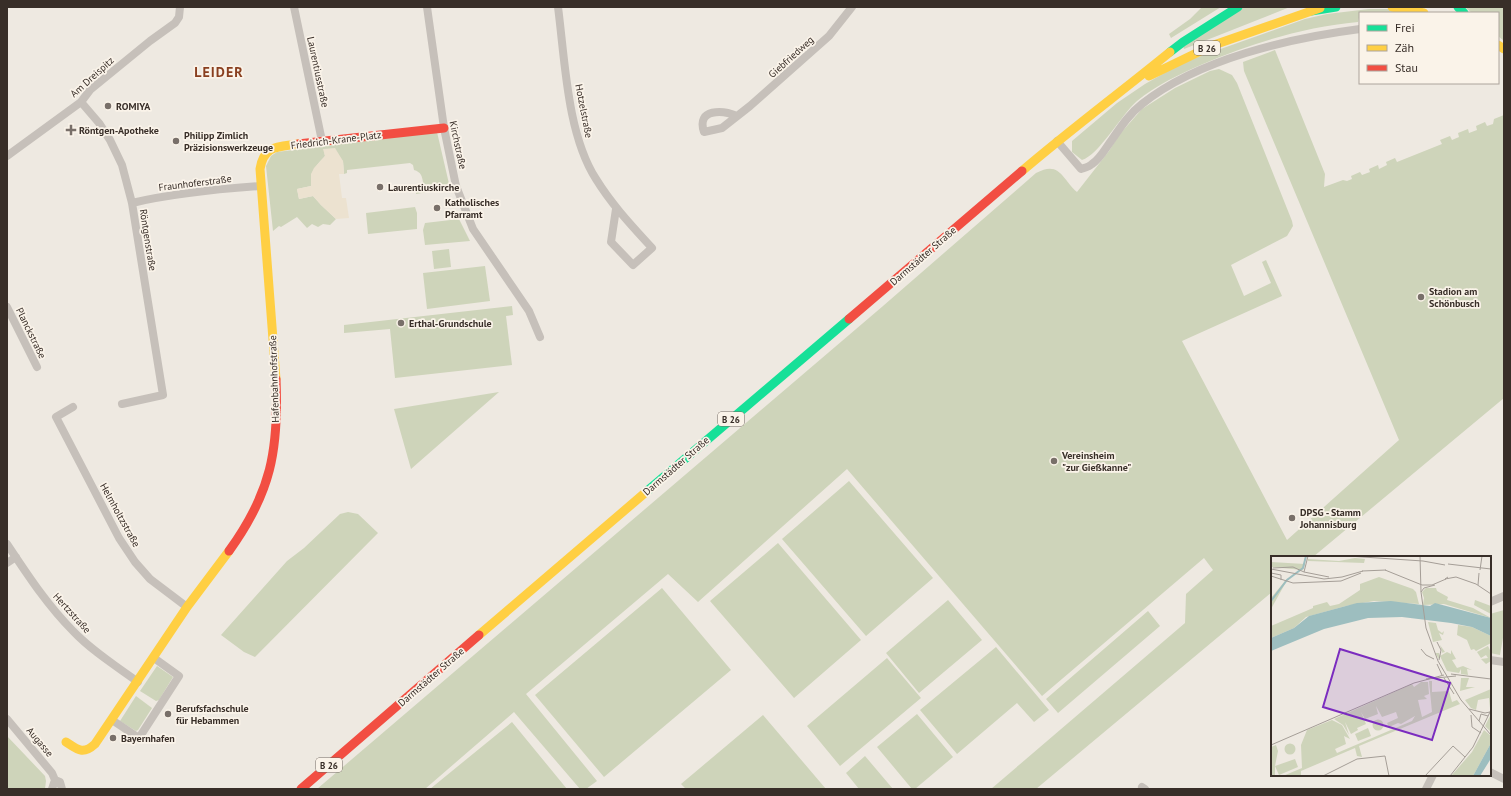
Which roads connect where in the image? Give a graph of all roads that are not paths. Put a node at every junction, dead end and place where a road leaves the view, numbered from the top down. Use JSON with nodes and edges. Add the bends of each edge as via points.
{"nodes":[{"id":1,"x":180,"y":7,"type":"edge"},
{"id":2,"x":294,"y":7,"type":"edge"},
{"id":3,"x":427,"y":7,"type":"edge"},
{"id":4,"x":558,"y":7,"type":"edge"},
{"id":5,"x":852,"y":7,"type":"edge"},
{"id":6,"x":1238,"y":7,"type":"edge"},
{"id":7,"x":1322,"y":7,"type":"edge"},
{"id":8,"x":1336,"y":7,"type":"edge"},
{"id":9,"x":1392,"y":7,"type":"edge"},
{"id":10,"x":1311,"y":11,"type":"junction"},
{"id":11,"x":1419,"y":12,"type":"edge"},
{"id":12,"x":1359,"y":29,"type":"edge"},
{"id":13,"x":1110,"y":101,"type":"junction"},
{"id":14,"x":81,"y":102,"type":"junction"},
{"id":15,"x":737,"y":116,"type":"dead end"},
{"id":16,"x":444,"y":128,"type":"junction"},
{"id":17,"x":322,"y":140,"type":"junction"},
{"id":18,"x":1057,"y":141,"type":"junction"},
{"id":19,"x":7,"y":156,"type":"edge"},
{"id":20,"x":261,"y":186,"type":"junction"},
{"id":21,"x":132,"y":203,"type":"junction"},
{"id":22,"x":616,"y":209,"type":"junction"},
{"id":23,"x":7,"y":307,"type":"edge"},
{"id":24,"x":540,"y":337,"type":"dead end"},
{"id":25,"x":37,"y":367,"type":"dead end"},
{"id":26,"x":122,"y":404,"type":"dead end"},
{"id":27,"x":73,"y":407,"type":"dead end"},
{"id":28,"x":7,"y":544,"type":"edge"},
{"id":29,"x":16,"y":557,"type":"junction"},
{"id":30,"x":7,"y":563,"type":"edge"},
{"id":31,"x":1504,"y":596,"type":"edge"},
{"id":32,"x":1491,"y":602,"type":"edge"},
{"id":33,"x":187,"y":607,"type":"junction"},
{"id":34,"x":154,"y":658,"type":"junction"},
{"id":35,"x":1491,"y":660,"type":"edge"},
{"id":36,"x":1504,"y":662,"type":"edge"},
{"id":37,"x":138,"y":682,"type":"junction"},
{"id":38,"x":7,"y":719,"type":"edge"},
{"id":39,"x":112,"y":720,"type":"junction"},
{"id":40,"x":66,"y":742,"type":"dead end"},
{"id":41,"x":1491,"y":772,"type":"edge"},
{"id":42,"x":1432,"y":776,"type":"edge"},
{"id":43,"x":1504,"y":779,"type":"edge"},
{"id":44,"x":55,"y":780,"type":"junction"},
{"id":45,"x":52,"y":789,"type":"edge"},
{"id":46,"x":62,"y":789,"type":"edge"},
{"id":47,"x":301,"y":789,"type":"edge"},
{"id":48,"x":1426,"y":789,"type":"edge"}],
"edges":[{"from":1,"to":14,"type":"street","name":"Am Dreispitz","via":[[179,17],[175,23],[90,90]]},
{"from":2,"to":17,"type":"street","name":"Laurentiusstraße"},
{"from":3,"to":16,"type":"street","name":"Kirchstraße"},
{"from":4,"to":22,"type":"street","name":"Hotzelstraße","via":[[574,125],[595,178]]},
{"from":5,"to":15,"type":"street","name":"Giebfriedweg","via":[[829,36]]},
{"from":6,"to":13,"type":"main road","name":"Darmstädter Straße","number":"B 26","via":[[1184,42]]},
{"from":7,"to":10,"type":"main road","name":"Darmstädter Straße","number":"B 26"},
{"from":8,"to":10,"type":"main road"},
{"from":9,"to":11,"type":"main road"},
{"from":10,"to":13,"type":"main road","name":"Darmstädter Straße","number":"B 26","via":[[1212,46],[1160,70]]},
{"from":12,"to":18,"type":"street","via":[[1330,32],[1287,42],[1233,57],[1184,77],[1142,104],[1127,119],[1092,165],[1081,169]]},
{"from":13,"to":18,"type":"main road","name":"Darmstädter Straße","number":"B 26"},
{"from":14,"to":19,"type":"street","name":"Am Dreispitz"},
{"from":14,"to":21,"type":"street","name":"Röntgenstraße","via":[[110,140],[122,165]]},
{"from":16,"to":17,"type":"main road","name":"Friedrich-Krane-Platz"},
{"from":16,"to":24,"type":"street","name":"Kirchstraße","via":[[456,186],[473,229],[529,311]]},
{"from":17,"to":20,"type":"main road","name":"Friedrich-Krane-Platz","via":[[276,147],[264,153],[260,169]]},
{"from":18,"to":47,"type":"main road","name":"Darmstädter Straße","number":"B 26"},
{"from":20,"to":21,"type":"street","name":"Fraunhoferstraße","via":[[221,188]]},
{"from":20,"to":33,"type":"main road","name":"Hafenbahnhofstraße","via":[[276,383],[277,422],[270,471],[254,512]]},
{"from":21,"to":26,"type":"street","name":"Röntgenstraße","via":[[163,394]]},
{"from":22,"to":22,"type":"street","name":"Hotzelstraße","via":[[611,242],[633,265],[652,248]]},
{"from":23,"to":25,"type":"street","name":"Planckstraße"},
{"from":27,"to":33,"type":"street","name":"Helmholtzstraße","via":[[56,417],[119,538],[150,579]]},
{"from":28,"to":29,"type":"street","name":"Hertzstraße"},
{"from":29,"to":30,"type":"street"},
{"from":29,"to":37,"type":"street","name":"Hertzstraße","via":[[73,632]]},
{"from":31,"to":32,"type":"street"},
{"from":33,"to":34,"type":"main road","name":"Hafenbahnhofstraße"},
{"from":34,"to":37,"type":"main road","name":"Hafenbahnhofstraße"},
{"from":34,"to":39,"type":"street","via":[[179,676],[139,738]]},
{"from":35,"to":36,"type":"street"},
{"from":37,"to":39,"type":"main road","name":"Hafenbahnhofstraße"},
{"from":38,"to":44,"type":"street","name":"Augasse"},
{"from":39,"to":40,"type":"main road","name":"Hafenbahnhofstraße","via":[[88,750],[78,750]]},
{"from":41,"to":43,"type":"street"},
{"from":42,"to":48,"type":"street"},
{"from":44,"to":45,"type":"street"},
{"from":44,"to":46,"type":"street","name":"Augasse","via":[[60,782]]}]}
